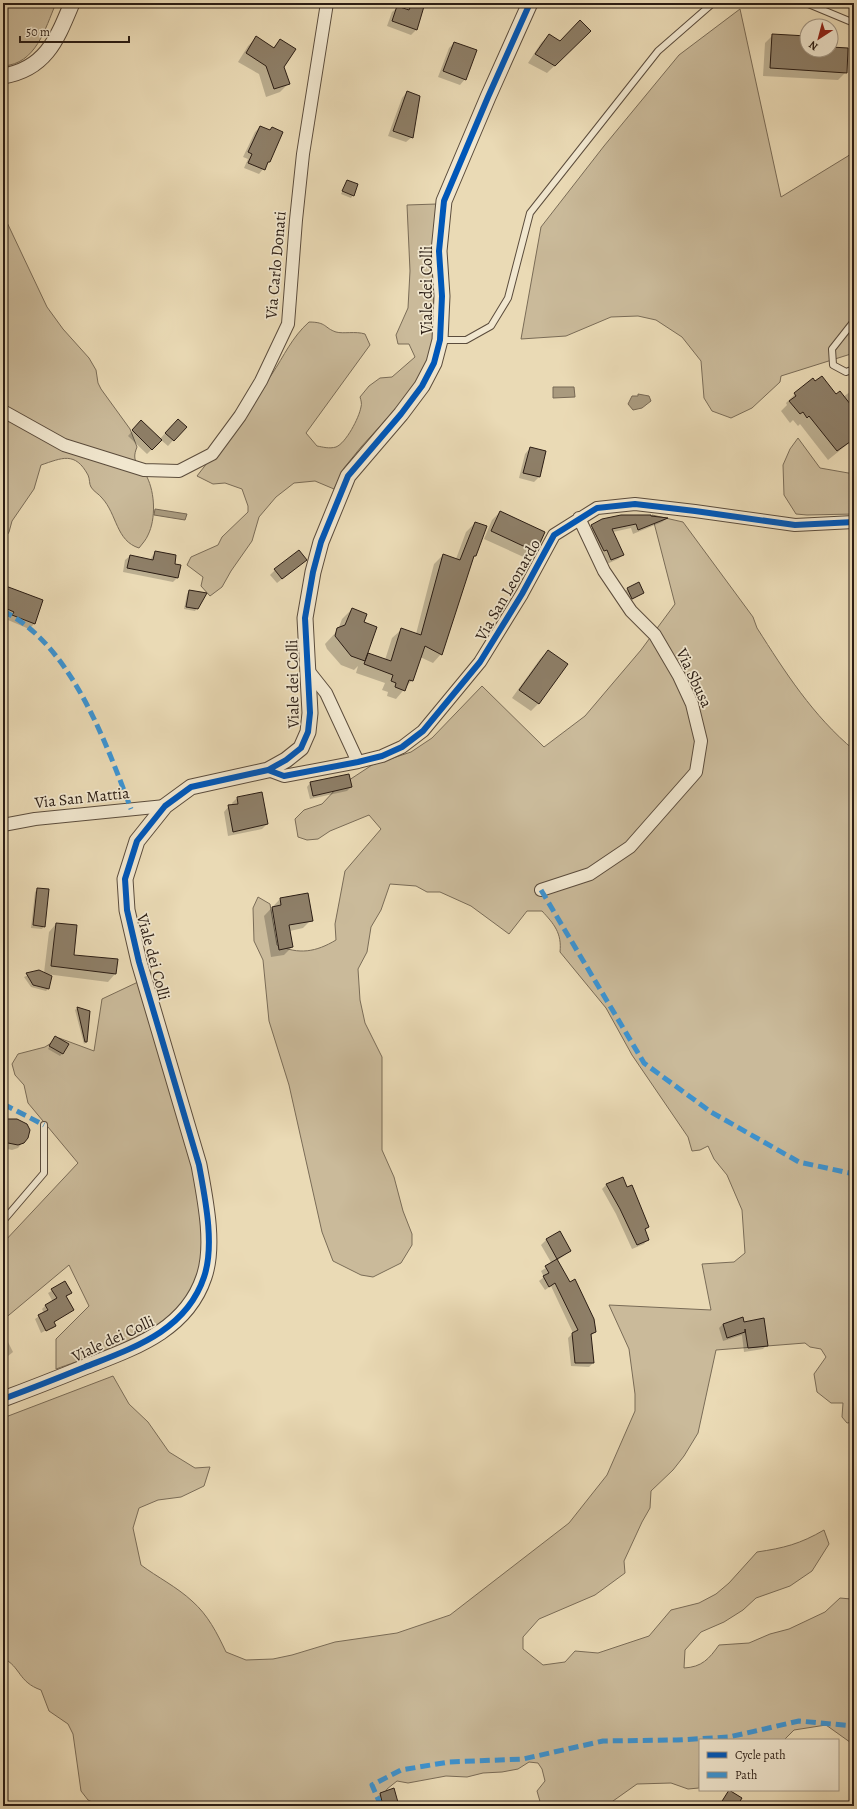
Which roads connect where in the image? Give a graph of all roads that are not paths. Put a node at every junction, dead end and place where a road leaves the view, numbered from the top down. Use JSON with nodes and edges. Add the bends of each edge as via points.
{"nodes":[{"id":1,"x":72,"y":3,"type":"edge"},
{"id":2,"x":327,"y":3,"type":"edge"},
{"id":3,"x":530,"y":3,"type":"edge"},
{"id":4,"x":713,"y":3,"type":"edge"},
{"id":5,"x":806,"y":3,"type":"edge"},
{"id":6,"x":854,"y":23,"type":"edge"},
{"id":7,"x":3,"y":76,"type":"edge"},
{"id":8,"x":854,"y":322,"type":"edge"},
{"id":9,"x":440,"y":340,"type":"junction"},
{"id":10,"x":854,"y":369,"type":"edge"},
{"id":11,"x":3,"y":411,"type":"edge"},
{"id":12,"x":580,"y":518,"type":"junction"},
{"id":13,"x":854,"y":522,"type":"edge"},
{"id":14,"x":307,"y":669,"type":"junction"},
{"id":15,"x":358,"y":762,"type":"junction"},
{"id":16,"x":268,"y":770,"type":"junction"},
{"id":17,"x":165,"y":806,"type":"junction"},
{"id":18,"x":3,"y":825,"type":"edge"},
{"id":19,"x":541,"y":890,"type":"dead end"},
{"id":20,"x":44,"y":1125,"type":"dead end"},
{"id":21,"x":3,"y":1221,"type":"edge"},
{"id":22,"x":3,"y":1399,"type":"edge"}],
"edges":[{"from":1,"to":7,"type":"street","via":[[53,44],[40,59],[27,70]]},
{"from":2,"to":11,"type":"street","name":"Via Carlo Donati","via":[[303,154],[288,324],[262,380],[212,454],[179,471],[144,470],[64,445]]},
{"from":3,"to":9,"type":"street","name":"Viale dei Colli","via":[[444,201],[439,251],[442,296]]},
{"from":4,"to":9,"type":"lane","via":[[658,51],[530,213],[508,298],[491,326],[466,340]]},
{"from":5,"to":6,"type":"lane"},
{"from":8,"to":10,"type":"lane","via":[[832,350],[833,365],[846,372]]},
{"from":9,"to":14,"type":"street","name":"Viale dei Colli","via":[[434,363],[422,386],[348,476],[332,512],[312,572],[305,618]]},
{"from":12,"to":13,"type":"street","name":"Via San Leonardo","via":[[597,508],[635,504],[794,525]]},
{"from":12,"to":15,"type":"street","name":"Via San Leonardo","via":[[554,535],[522,594],[480,662],[423,730],[402,746],[382,756]]},
{"from":12,"to":19,"type":"street","name":"Via Sbusa","via":[[604,571],[631,611],[655,635],[679,676],[692,704],[701,741],[696,772],[630,846],[590,874]]},
{"from":14,"to":15,"type":"street","via":[[326,693]]},
{"from":14,"to":16,"type":"street","name":"Viale dei Colli","via":[[310,712],[308,732],[301,748]]},
{"from":15,"to":16,"type":"street","name":"Via San Leonardo","via":[[284,776]]},
{"from":16,"to":17,"type":"street","name":"Viale dei Colli","via":[[191,787]]},
{"from":17,"to":18,"type":"street","name":"Via San Mattia","via":[[35,819]]},
{"from":17,"to":22,"type":"street","name":"Viale dei Colli","via":[[137,841],[125,879],[127,910],[139,962],[199,1165],[205,1197],[208,1252],[204,1276],[196,1296],[184,1312],[154,1337]]},
{"from":20,"to":21,"type":"lane","via":[[44,1173]]}]}
